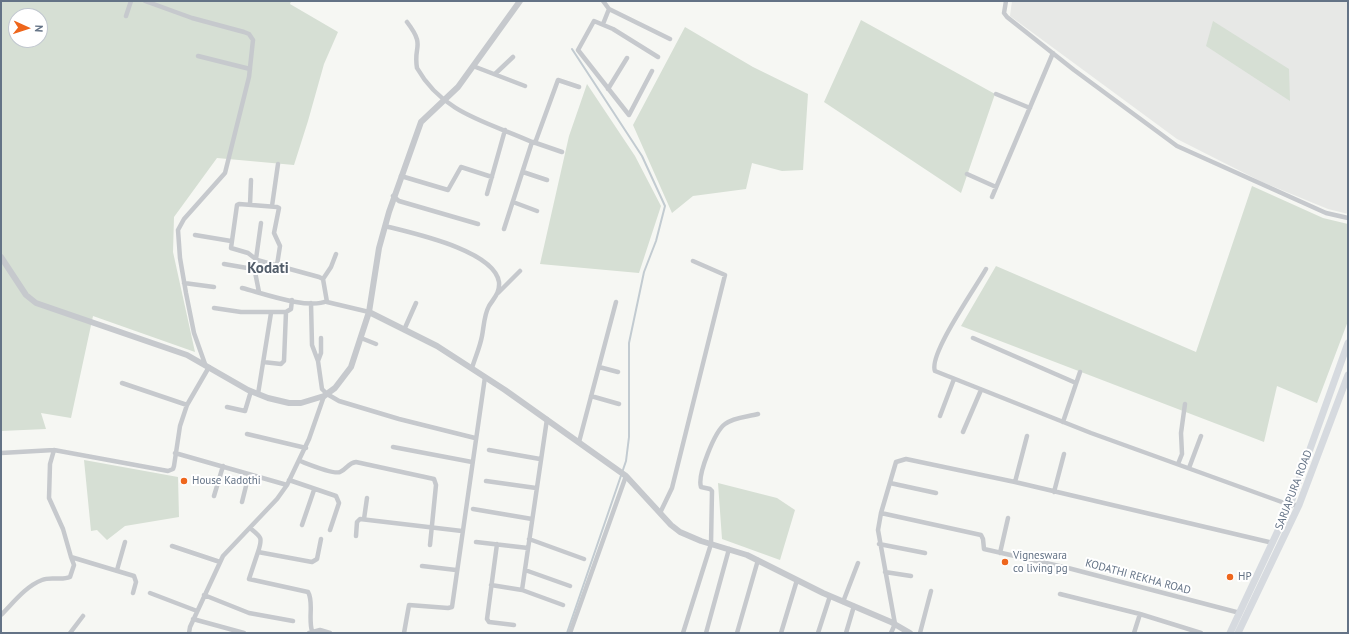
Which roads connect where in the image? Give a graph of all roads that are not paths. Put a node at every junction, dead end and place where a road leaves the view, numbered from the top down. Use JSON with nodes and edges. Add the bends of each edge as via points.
{"nodes":[{"id":1,"x":131,"y":1,"type":"edge"},
{"id":2,"x":145,"y":1,"type":"edge"},
{"id":3,"x":520,"y":1,"type":"edge"},
{"id":4,"x":603,"y":1,"type":"edge"},
{"id":5,"x":1006,"y":1,"type":"edge"},
{"id":6,"x":609,"y":9,"type":"junction"},
{"id":7,"x":126,"y":16,"type":"dead end"},
{"id":8,"x":407,"y":22,"type":"dead end"},
{"id":9,"x":603,"y":24,"type":"junction"},
{"id":10,"x":670,"y":39,"type":"dead end"},
{"id":11,"x":1053,"y":53,"type":"junction"},
{"id":12,"x":198,"y":56,"type":"dead end"},
{"id":13,"x":513,"y":57,"type":"dead end"},
{"id":14,"x":658,"y":57,"type":"dead end"},
{"id":15,"x":627,"y":58,"type":"dead end"},
{"id":16,"x":473,"y":66,"type":"junction"},
{"id":17,"x":250,"y":69,"type":"junction"},
{"id":18,"x":652,"y":71,"type":"dead end"},
{"id":19,"x":495,"y":74,"type":"junction"},
{"id":20,"x":525,"y":86,"type":"dead end"},
{"id":21,"x":579,"y":88,"type":"dead end"},
{"id":22,"x":608,"y":89,"type":"junction"},
{"id":23,"x":996,"y":94,"type":"dead end"},
{"id":24,"x":443,"y":101,"type":"junction"},
{"id":25,"x":1030,"y":108,"type":"junction"},
{"id":26,"x":505,"y":130,"type":"junction"},
{"id":27,"x":534,"y":142,"type":"junction"},
{"id":28,"x":562,"y":152,"type":"dead end"},
{"id":29,"x":278,"y":164,"type":"dead end"},
{"id":30,"x":523,"y":172,"type":"junction"},
{"id":31,"x":967,"y":174,"type":"dead end"},
{"id":32,"x":401,"y":176,"type":"junction"},
{"id":33,"x":492,"y":176,"type":"junction"},
{"id":34,"x":251,"y":180,"type":"dead end"},
{"id":35,"x":546,"y":180,"type":"dead end"},
{"id":36,"x":996,"y":187,"type":"junction"},
{"id":37,"x":487,"y":194,"type":"dead end"},
{"id":38,"x":393,"y":196,"type":"junction"},
{"id":39,"x":992,"y":197,"type":"dead end"},
{"id":40,"x":513,"y":202,"type":"junction"},
{"id":41,"x":250,"y":205,"type":"junction"},
{"id":42,"x":272,"y":206,"type":"junction"},
{"id":43,"x":537,"y":211,"type":"dead end"},
{"id":44,"x":1348,"y":218,"type":"edge"},
{"id":45,"x":261,"y":223,"type":"dead end"},
{"id":46,"x":478,"y":224,"type":"dead end"},
{"id":47,"x":385,"y":226,"type":"junction"},
{"id":48,"x":504,"y":229,"type":"dead end"},
{"id":49,"x":195,"y":235,"type":"dead end"},
{"id":50,"x":231,"y":241,"type":"junction"},
{"id":51,"x":336,"y":254,"type":"dead end"},
{"id":52,"x":1,"y":257,"type":"edge"},
{"id":53,"x":256,"y":259,"type":"junction"},
{"id":54,"x":693,"y":261,"type":"dead end"},
{"id":55,"x":224,"y":264,"type":"dead end"},
{"id":56,"x":277,"y":265,"type":"junction"},
{"id":57,"x":986,"y":269,"type":"dead end"},
{"id":58,"x":520,"y":271,"type":"dead end"},
{"id":59,"x":323,"y":279,"type":"junction"},
{"id":60,"x":184,"y":283,"type":"junction"},
{"id":61,"x":214,"y":288,"type":"dead end"},
{"id":62,"x":242,"y":288,"type":"dead end"},
{"id":63,"x":259,"y":292,"type":"junction"},
{"id":64,"x":498,"y":293,"type":"junction"},
{"id":65,"x":292,"y":300,"type":"junction"},
{"id":66,"x":327,"y":300,"type":"junction"},
{"id":67,"x":616,"y":302,"type":"dead end"},
{"id":68,"x":311,"y":303,"type":"junction"},
{"id":69,"x":416,"y":303,"type":"dead end"},
{"id":70,"x":214,"y":308,"type":"dead end"},
{"id":71,"x":286,"y":312,"type":"junction"},
{"id":72,"x":369,"y":312,"type":"junction"},
{"id":73,"x":271,"y":313,"type":"junction"},
{"id":74,"x":404,"y":330,"type":"junction"},
{"id":75,"x":321,"y":338,"type":"dead end"},
{"id":76,"x":361,"y":338,"type":"junction"},
{"id":77,"x":973,"y":338,"type":"dead end"},
{"id":78,"x":1348,"y":343,"type":"edge"},
{"id":79,"x":376,"y":344,"type":"dead end"},
{"id":80,"x":318,"y":361,"type":"junction"},
{"id":81,"x":263,"y":362,"type":"junction"},
{"id":82,"x":207,"y":365,"type":"junction"},
{"id":83,"x":599,"y":367,"type":"junction"},
{"id":84,"x":472,"y":368,"type":"junction"},
{"id":85,"x":618,"y":372,"type":"dead end"},
{"id":86,"x":1080,"y":372,"type":"dead end"},
{"id":87,"x":1348,"y":375,"type":"edge"},
{"id":88,"x":485,"y":377,"type":"junction"},
{"id":89,"x":954,"y":379,"type":"junction"},
{"id":90,"x":122,"y":383,"type":"dead end"},
{"id":91,"x":1076,"y":383,"type":"junction"},
{"id":92,"x":981,"y":390,"type":"junction"},
{"id":93,"x":251,"y":391,"type":"junction"},
{"id":94,"x":258,"y":394,"type":"junction"},
{"id":95,"x":325,"y":395,"type":"junction"},
{"id":96,"x":591,"y":396,"type":"junction"},
{"id":97,"x":619,"y":404,"type":"dead end"},
{"id":98,"x":1185,"y":404,"type":"dead end"},
{"id":99,"x":187,"y":406,"type":"junction"},
{"id":100,"x":227,"y":406,"type":"dead end"},
{"id":101,"x":758,"y":414,"type":"dead end"},
{"id":102,"x":940,"y":416,"type":"dead end"},
{"id":103,"x":547,"y":419,"type":"junction"},
{"id":104,"x":1063,"y":422,"type":"junction"},
{"id":105,"x":963,"y":432,"type":"dead end"},
{"id":106,"x":247,"y":434,"type":"dead end"},
{"id":107,"x":1027,"y":436,"type":"dead end"},
{"id":108,"x":1200,"y":436,"type":"dead end"},
{"id":109,"x":476,"y":438,"type":"junction"},
{"id":110,"x":579,"y":442,"type":"junction"},
{"id":111,"x":393,"y":447,"type":"dead end"},
{"id":112,"x":306,"y":448,"type":"junction"},
{"id":113,"x":54,"y":450,"type":"junction"},
{"id":114,"x":490,"y":450,"type":"dead end"},
{"id":115,"x":1,"y":453,"type":"edge"},
{"id":116,"x":176,"y":453,"type":"junction"},
{"id":117,"x":1064,"y":454,"type":"dead end"},
{"id":118,"x":540,"y":459,"type":"junction"},
{"id":119,"x":300,"y":461,"type":"junction"},
{"id":120,"x":472,"y":462,"type":"junction"},
{"id":121,"x":1178,"y":464,"type":"junction"},
{"id":122,"x":223,"y":466,"type":"junction"},
{"id":123,"x":1189,"y":468,"type":"junction"},
{"id":124,"x":249,"y":474,"type":"junction"},
{"id":125,"x":626,"y":476,"type":"junction"},
{"id":126,"x":486,"y":481,"type":"dead end"},
{"id":127,"x":288,"y":482,"type":"junction"},
{"id":128,"x":1015,"y":482,"type":"junction"},
{"id":129,"x":890,"y":483,"type":"junction"},
{"id":130,"x":536,"y":488,"type":"junction"},
{"id":131,"x":314,"y":490,"type":"junction"},
{"id":132,"x":1054,"y":492,"type":"junction"},
{"id":133,"x":936,"y":493,"type":"dead end"},
{"id":134,"x":214,"y":496,"type":"dead end"},
{"id":135,"x":367,"y":498,"type":"dead end"},
{"id":136,"x":242,"y":502,"type":"dead end"},
{"id":137,"x":1290,"y":505,"type":"junction"},
{"id":138,"x":1298,"y":505,"type":"junction"},
{"id":139,"x":473,"y":509,"type":"dead end"},
{"id":140,"x":881,"y":513,"type":"junction"},
{"id":141,"x":660,"y":514,"type":"junction"},
{"id":142,"x":532,"y":518,"type":"junction"},
{"id":143,"x":1008,"y":518,"type":"dead end"},
{"id":144,"x":364,"y":520,"type":"junction"},
{"id":145,"x":302,"y":524,"type":"dead end"},
{"id":146,"x":432,"y":527,"type":"junction"},
{"id":147,"x":250,"y":528,"type":"junction"},
{"id":148,"x":330,"y":530,"type":"dead end"},
{"id":149,"x":462,"y":531,"type":"junction"},
{"id":150,"x":356,"y":536,"type":"dead end"},
{"id":151,"x":321,"y":539,"type":"dead end"},
{"id":152,"x":529,"y":539,"type":"junction"},
{"id":153,"x":125,"y":542,"type":"dead end"},
{"id":154,"x":476,"y":542,"type":"dead end"},
{"id":155,"x":1273,"y":543,"type":"junction"},
{"id":156,"x":497,"y":544,"type":"junction"},
{"id":157,"x":711,"y":544,"type":"junction"},
{"id":158,"x":879,"y":544,"type":"junction"},
{"id":159,"x":430,"y":545,"type":"dead end"},
{"id":160,"x":172,"y":546,"type":"dead end"},
{"id":161,"x":528,"y":548,"type":"junction"},
{"id":162,"x":729,"y":549,"type":"junction"},
{"id":163,"x":258,"y":552,"type":"junction"},
{"id":164,"x":1000,"y":552,"type":"junction"},
{"id":165,"x":925,"y":553,"type":"dead end"},
{"id":166,"x":71,"y":557,"type":"junction"},
{"id":167,"x":584,"y":559,"type":"dead end"},
{"id":168,"x":758,"y":560,"type":"junction"},
{"id":169,"x":220,"y":562,"type":"junction"},
{"id":170,"x":858,"y":563,"type":"dead end"},
{"id":171,"x":422,"y":566,"type":"dead end"},
{"id":172,"x":117,"y":570,"type":"junction"},
{"id":173,"x":456,"y":570,"type":"junction"},
{"id":174,"x":525,"y":570,"type":"junction"},
{"id":175,"x":885,"y":572,"type":"junction"},
{"id":176,"x":911,"y":576,"type":"dead end"},
{"id":177,"x":797,"y":580,"type":"junction"},
{"id":178,"x":491,"y":586,"type":"junction"},
{"id":179,"x":570,"y":586,"type":"dead end"},
{"id":180,"x":522,"y":590,"type":"junction"},
{"id":181,"x":931,"y":591,"type":"dead end"},
{"id":182,"x":133,"y":593,"type":"dead end"},
{"id":183,"x":150,"y":594,"type":"dead end"},
{"id":184,"x":1060,"y":594,"type":"dead end"},
{"id":185,"x":204,"y":595,"type":"junction"},
{"id":186,"x":830,"y":596,"type":"junction"},
{"id":187,"x":843,"y":602,"type":"junction"},
{"id":188,"x":563,"y":604,"type":"dead end"},
{"id":189,"x":854,"y":606,"type":"junction"},
{"id":190,"x":197,"y":611,"type":"junction"},
{"id":191,"x":1240,"y":613,"type":"junction"},
{"id":192,"x":1140,"y":614,"type":"junction"},
{"id":193,"x":1,"y":615,"type":"edge"},
{"id":194,"x":83,"y":616,"type":"dead end"},
{"id":195,"x":193,"y":619,"type":"junction"},
{"id":196,"x":293,"y":621,"type":"dead end"},
{"id":197,"x":895,"y":624,"type":"junction"},
{"id":198,"x":514,"y":625,"type":"dead end"},
{"id":199,"x":900,"y":631,"type":"edge"},
{"id":200,"x":311,"y":632,"type":"edge"},
{"id":201,"x":70,"y":633,"type":"edge"},
{"id":202,"x":188,"y":633,"type":"edge"},
{"id":203,"x":244,"y":633,"type":"edge"},
{"id":204,"x":330,"y":633,"type":"edge"},
{"id":205,"x":404,"y":633,"type":"edge"},
{"id":206,"x":570,"y":633,"type":"edge"},
{"id":207,"x":683,"y":633,"type":"edge"},
{"id":208,"x":706,"y":633,"type":"edge"},
{"id":209,"x":737,"y":633,"type":"edge"},
{"id":210,"x":781,"y":633,"type":"edge"},
{"id":211,"x":818,"y":633,"type":"edge"},
{"id":212,"x":846,"y":633,"type":"edge"},
{"id":213,"x":891,"y":633,"type":"edge"},
{"id":214,"x":910,"y":633,"type":"edge"},
{"id":215,"x":920,"y":633,"type":"edge"},
{"id":216,"x":1134,"y":633,"type":"edge"},
{"id":217,"x":1201,"y":633,"type":"edge"},
{"id":218,"x":1230,"y":633,"type":"edge"},
{"id":219,"x":1238,"y":633,"type":"edge"}],
"edges":[{"from":1,"to":7,"type":"street"},
{"from":2,"to":17,"type":"street","via":[[249,34],[254,43]]},
{"from":3,"to":16,"type":"street"},
{"from":4,"to":6,"type":"street"},
{"from":5,"to":11,"type":"street","via":[[1004,13],[1007,17]]},
{"from":6,"to":9,"type":"street"},
{"from":6,"to":10,"type":"street"},
{"from":8,"to":24,"type":"street","via":[[418,41],[417,68]]},
{"from":9,"to":14,"type":"street"},
{"from":9,"to":22,"type":"street","via":[[594,21],[578,50]]},
{"from":11,"to":25,"type":"street"},
{"from":11,"to":44,"type":"street","via":[[1177,146],[1326,214]]},
{"from":12,"to":17,"type":"street"},
{"from":13,"to":19,"type":"street"},
{"from":15,"to":22,"type":"street"},
{"from":16,"to":19,"type":"street"},
{"from":16,"to":24,"type":"street","via":[[458,87]]},
{"from":17,"to":60,"type":"street","via":[[224,176],[179,225]]},
{"from":18,"to":22,"type":"street","via":[[629,115]]},
{"from":19,"to":20,"type":"street"},
{"from":21,"to":27,"type":"street","via":[[558,80]]},
{"from":23,"to":25,"type":"street"},
{"from":24,"to":26,"type":"street","via":[[461,112]]},
{"from":24,"to":32,"type":"street","via":[[420,122]]},
{"from":25,"to":36,"type":"street"},
{"from":26,"to":27,"type":"street"},
{"from":26,"to":33,"type":"street"},
{"from":27,"to":28,"type":"street"},
{"from":27,"to":30,"type":"street"},
{"from":29,"to":42,"type":"street"},
{"from":30,"to":35,"type":"street"},
{"from":30,"to":40,"type":"street"},
{"from":31,"to":36,"type":"street"},
{"from":32,"to":33,"type":"street","via":[[448,190],[461,167]]},
{"from":32,"to":38,"type":"street"},
{"from":33,"to":37,"type":"street"},
{"from":34,"to":41,"type":"street"},
{"from":36,"to":39,"type":"street"},
{"from":38,"to":46,"type":"street"},
{"from":38,"to":47,"type":"street"},
{"from":40,"to":43,"type":"street"},
{"from":40,"to":48,"type":"street"},
{"from":41,"to":42,"type":"street"},
{"from":41,"to":50,"type":"street","via":[[240,204],[236,208]]},
{"from":42,"to":56,"type":"street","via":[[279,208],[274,233],[280,246]]},
{"from":45,"to":53,"type":"street"},
{"from":47,"to":64,"type":"street","via":[[472,253],[493,269],[499,283]]},
{"from":47,"to":72,"type":"street"},
{"from":49,"to":50,"type":"street"},
{"from":50,"to":53,"type":"street","via":[[231,248],[248,253]]},
{"from":51,"to":59,"type":"street"},
{"from":52,"to":82,"type":"street","via":[[26,295],[36,303],[187,355]]},
{"from":53,"to":56,"type":"street"},
{"from":54,"to":141,"type":"street","via":[[725,275],[672,488]]},
{"from":55,"to":63,"type":"street","via":[[253,269]]},
{"from":56,"to":59,"type":"street"},
{"from":57,"to":89,"type":"street","via":[[951,325],[933,364],[935,371]]},
{"from":58,"to":64,"type":"street"},
{"from":59,"to":66,"type":"street"},
{"from":60,"to":61,"type":"street"},
{"from":60,"to":82,"type":"street","via":[[194,333]]},
{"from":62,"to":63,"type":"street"},
{"from":63,"to":65,"type":"street"},
{"from":64,"to":84,"type":"street","via":[[487,311]]},
{"from":65,"to":68,"type":"street"},
{"from":65,"to":71,"type":"street","via":[[290,309]]},
{"from":66,"to":68,"type":"street"},
{"from":66,"to":72,"type":"street"},
{"from":67,"to":83,"type":"street"},
{"from":68,"to":80,"type":"street","via":[[312,345]]},
{"from":69,"to":74,"type":"street"},
{"from":70,"to":73,"type":"street"},
{"from":71,"to":73,"type":"street"},
{"from":71,"to":81,"type":"street","via":[[284,361],[281,364]]},
{"from":72,"to":74,"type":"street"},
{"from":72,"to":76,"type":"street"},
{"from":73,"to":81,"type":"street"},
{"from":74,"to":84,"type":"street","via":[[437,346]]},
{"from":75,"to":80,"type":"street"},
{"from":76,"to":79,"type":"street"},
{"from":76,"to":95,"type":"street","via":[[351,367],[335,388]]},
{"from":77,"to":91,"type":"street"},
{"from":78,"to":137,"type":"main road","name":"SARJAPURA ROAD"},
{"from":80,"to":95,"type":"street"},
{"from":81,"to":94,"type":"street"},
{"from":82,"to":93,"type":"street"},
{"from":82,"to":99,"type":"street"},
{"from":83,"to":85,"type":"street"},
{"from":83,"to":96,"type":"street"},
{"from":84,"to":88,"type":"street"},
{"from":86,"to":91,"type":"street"},
{"from":87,"to":138,"type":"main road","name":"SARJAPURA ROAD"},
{"from":88,"to":103,"type":"street"},
{"from":88,"to":109,"type":"street"},
{"from":89,"to":92,"type":"street"},
{"from":89,"to":102,"type":"street"},
{"from":90,"to":99,"type":"street"},
{"from":91,"to":104,"type":"street"},
{"from":92,"to":104,"type":"street"},
{"from":92,"to":105,"type":"street"},
{"from":93,"to":94,"type":"street"},
{"from":93,"to":100,"type":"street","via":[[245,411]]},
{"from":94,"to":95,"type":"street","via":[[289,403],[311,401]]},
{"from":95,"to":109,"type":"street","via":[[399,419]]},
{"from":95,"to":112,"type":"street"},
{"from":96,"to":97,"type":"street"},
{"from":96,"to":110,"type":"street"},
{"from":98,"to":121,"type":"street","via":[[1181,432],[1182,454]]},
{"from":99,"to":116,"type":"street","via":[[180,426]]},
{"from":101,"to":157,"type":"street","via":[[732,420],[719,429],[701,474],[701,486],[712,491]]},
{"from":103,"to":110,"type":"street"},
{"from":103,"to":118,"type":"street"},
{"from":104,"to":121,"type":"street"},
{"from":106,"to":112,"type":"street"},
{"from":107,"to":128,"type":"street"},
{"from":108,"to":123,"type":"street"},
{"from":109,"to":120,"type":"street"},
{"from":110,"to":125,"type":"street"},
{"from":111,"to":120,"type":"street"},
{"from":112,"to":119,"type":"street"},
{"from":113,"to":115,"type":"street"},
{"from":113,"to":116,"type":"street","via":[[168,471],[173,470]]},
{"from":113,"to":166,"type":"street","via":[[50,464],[49,498],[63,529]]},
{"from":114,"to":118,"type":"street"},
{"from":116,"to":122,"type":"street"},
{"from":117,"to":132,"type":"street"},
{"from":118,"to":130,"type":"street"},
{"from":119,"to":127,"type":"street"},
{"from":119,"to":146,"type":"street","via":[[335,472],[341,472],[356,462],[434,479],[436,485]]},
{"from":120,"to":149,"type":"street"},
{"from":121,"to":123,"type":"street"},
{"from":122,"to":124,"type":"street"},
{"from":122,"to":134,"type":"street"},
{"from":123,"to":137,"type":"street"},
{"from":124,"to":127,"type":"street"},
{"from":124,"to":136,"type":"street"},
{"from":125,"to":141,"type":"street"},
{"from":125,"to":206,"type":"street"},
{"from":126,"to":130,"type":"street"},
{"from":127,"to":131,"type":"street"},
{"from":127,"to":147,"type":"street","via":[[277,499]]},
{"from":128,"to":129,"type":"street","via":[[906,459],[896,462]]},
{"from":128,"to":132,"type":"street"},
{"from":129,"to":133,"type":"street"},
{"from":129,"to":140,"type":"street"},
{"from":130,"to":142,"type":"street"},
{"from":131,"to":145,"type":"street"},
{"from":131,"to":148,"type":"street","via":[[336,496],[338,500]]},
{"from":132,"to":155,"type":"street"},
{"from":135,"to":144,"type":"street"},
{"from":137,"to":138,"type":"street"},
{"from":137,"to":155,"type":"main road","name":"SARJAPURA ROAD"},
{"from":138,"to":219,"type":"main road","name":"SARJAPURA ROAD"},
{"from":139,"to":142,"type":"street"},
{"from":140,"to":158,"type":"street"},
{"from":140,"to":164,"type":"street","name":"KODATHI REKHA ROAD","via":[[981,535],[984,539],[984,549]]},
{"from":141,"to":157,"type":"street","via":[[680,532]]},
{"from":142,"to":152,"type":"street"},
{"from":143,"to":164,"type":"street"},
{"from":144,"to":146,"type":"street"},
{"from":144,"to":150,"type":"street","via":[[360,519],[357,522]]},
{"from":146,"to":149,"type":"street"},
{"from":146,"to":159,"type":"street"},
{"from":147,"to":163,"type":"street","via":[[261,537]]},
{"from":147,"to":169,"type":"street"},
{"from":149,"to":173,"type":"street"},
{"from":151,"to":163,"type":"street","via":[[317,559],[312,562]]},
{"from":152,"to":161,"type":"street"},
{"from":152,"to":167,"type":"street"},
{"from":153,"to":172,"type":"street"},
{"from":154,"to":156,"type":"street"},
{"from":155,"to":191,"type":"main road","name":"SARJAPURA ROAD"},
{"from":156,"to":161,"type":"street"},
{"from":156,"to":178,"type":"street"},
{"from":157,"to":162,"type":"street"},
{"from":157,"to":207,"type":"street"},
{"from":158,"to":165,"type":"street"},
{"from":158,"to":175,"type":"street"},
{"from":160,"to":169,"type":"street"},
{"from":161,"to":174,"type":"street"},
{"from":162,"to":168,"type":"street"},
{"from":162,"to":208,"type":"street"},
{"from":163,"to":200,"type":"street","via":[[249,579],[308,592],[311,598]]},
{"from":164,"to":191,"type":"street","name":"KODATHI REKHA ROAD"},
{"from":166,"to":172,"type":"street"},
{"from":166,"to":193,"type":"street","via":[[74,565],[70,577],[41,580]]},
{"from":168,"to":177,"type":"street"},
{"from":168,"to":209,"type":"street"},
{"from":169,"to":185,"type":"street"},
{"from":170,"to":187,"type":"street"},
{"from":171,"to":173,"type":"street"},
{"from":172,"to":182,"type":"street","via":[[134,576],[136,582]]},
{"from":173,"to":205,"type":"street","via":[[452,607],[409,605]]},
{"from":174,"to":179,"type":"street"},
{"from":174,"to":180,"type":"street"},
{"from":175,"to":176,"type":"street"},
{"from":175,"to":197,"type":"street"},
{"from":177,"to":186,"type":"street"},
{"from":177,"to":210,"type":"street"},
{"from":178,"to":180,"type":"street"},
{"from":178,"to":198,"type":"street","via":[[487,621]]},
{"from":180,"to":188,"type":"street"},
{"from":181,"to":215,"type":"street"},
{"from":183,"to":190,"type":"street"},
{"from":184,"to":192,"type":"street"},
{"from":185,"to":190,"type":"street"},
{"from":185,"to":196,"type":"street","via":[[249,613]]},
{"from":186,"to":187,"type":"street"},
{"from":186,"to":211,"type":"street"},
{"from":187,"to":189,"type":"street"},
{"from":189,"to":197,"type":"street"},
{"from":189,"to":212,"type":"street"},
{"from":190,"to":195,"type":"street"},
{"from":191,"to":218,"type":"main road","name":"SARJAPURA ROAD"},
{"from":192,"to":216,"type":"street"},
{"from":192,"to":217,"type":"street"},
{"from":194,"to":201,"type":"street"},
{"from":195,"to":202,"type":"street"},
{"from":195,"to":203,"type":"street"},
{"from":197,"to":199,"type":"street"},
{"from":197,"to":213,"type":"street"},
{"from":199,"to":214,"type":"street"},
{"from":200,"to":204,"type":"street","via":[[320,630]]}]}
